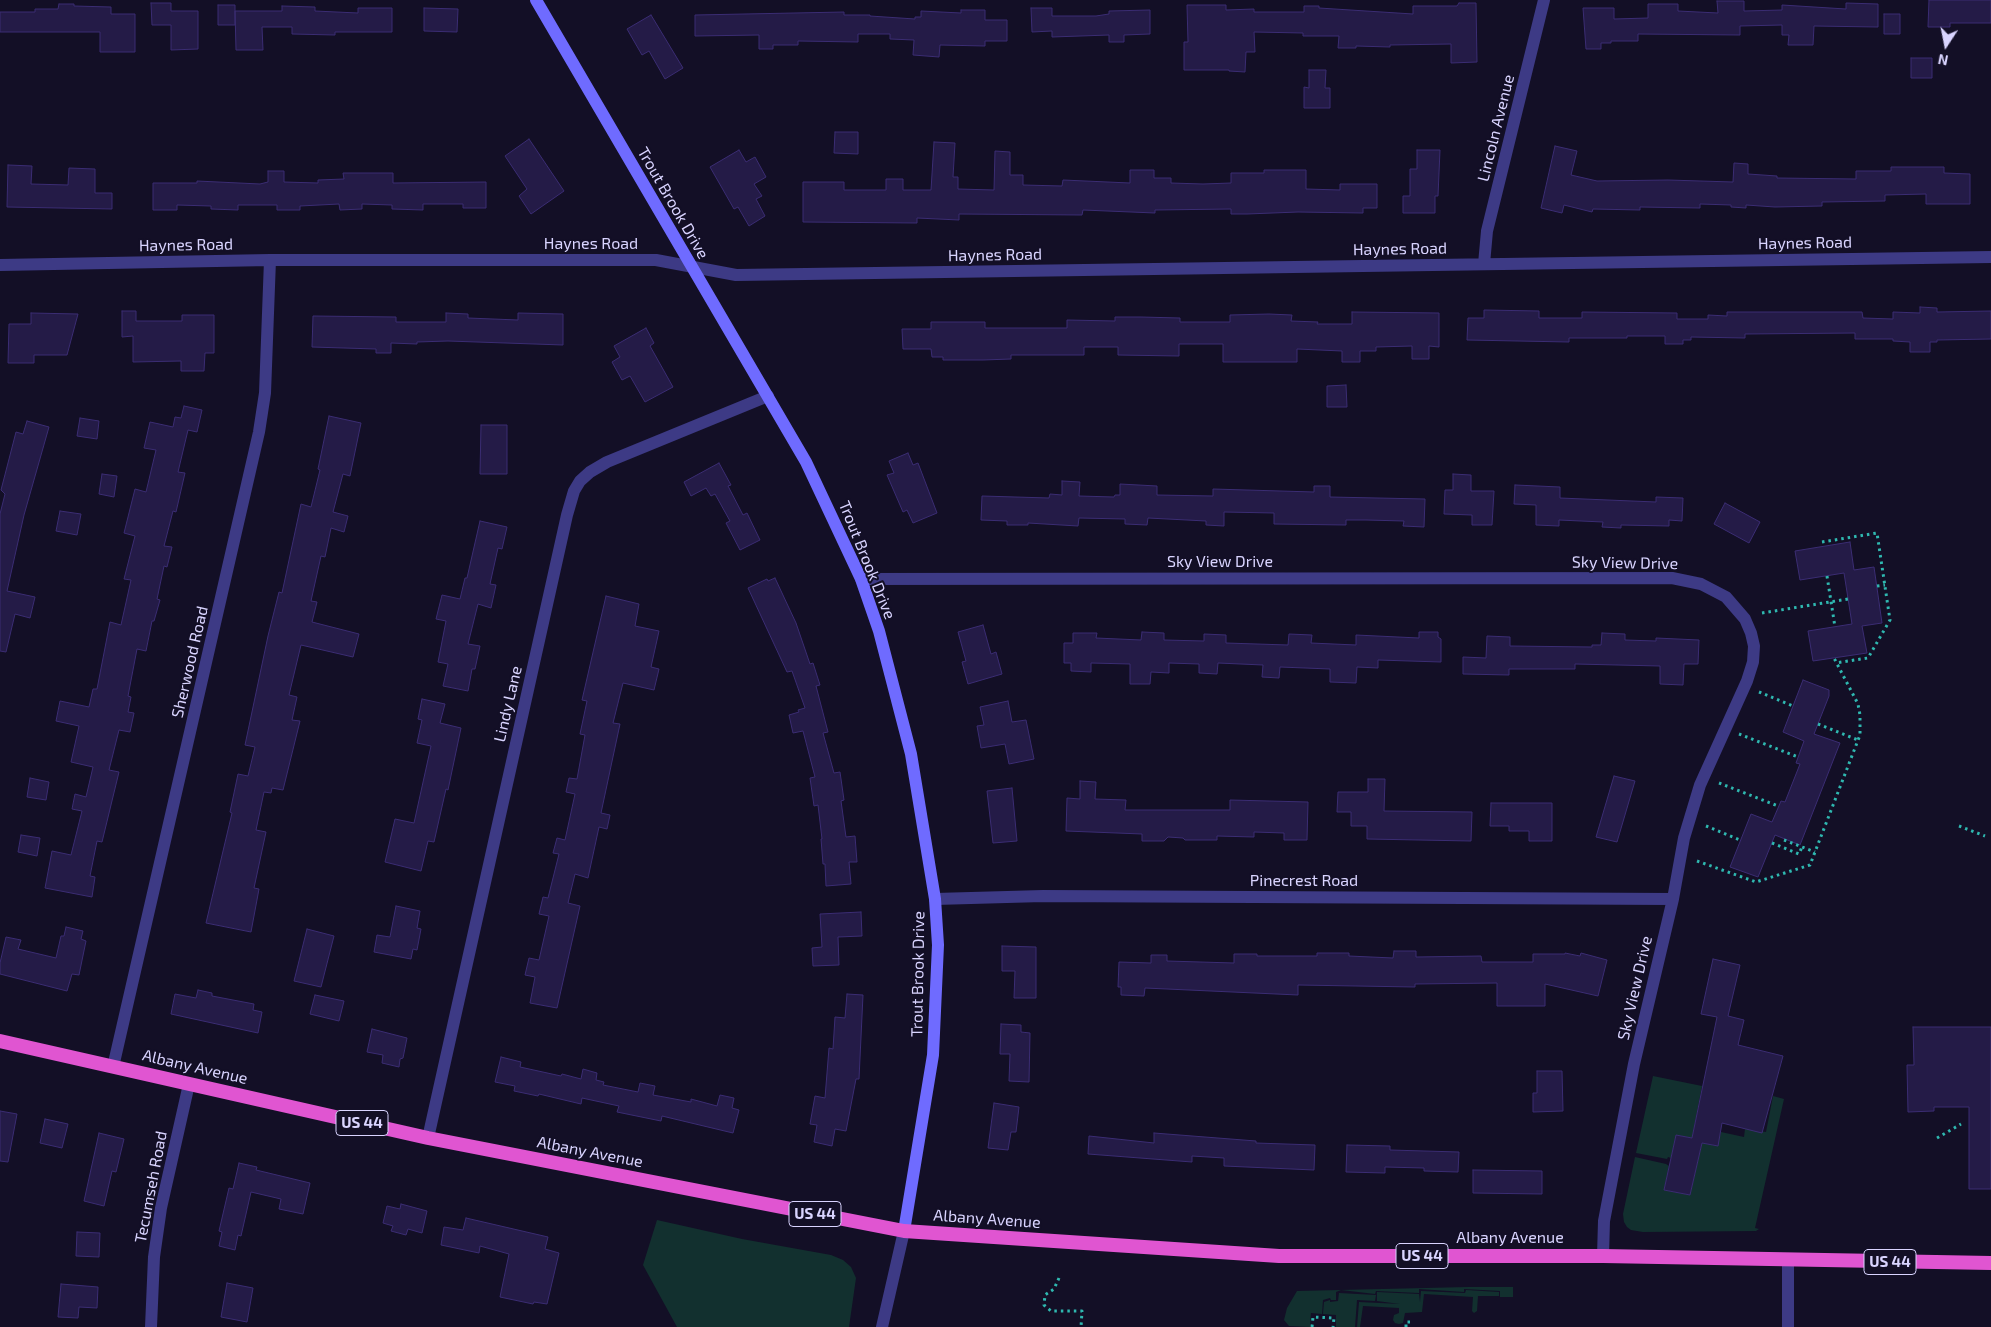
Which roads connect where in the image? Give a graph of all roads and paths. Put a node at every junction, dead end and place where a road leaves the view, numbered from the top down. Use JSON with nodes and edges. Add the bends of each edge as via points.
{"nodes":[{"id":1,"x":536,"y":0,"type":"edge"},
{"id":2,"x":1544,"y":0,"type":"edge"},
{"id":3,"x":1991,"y":257,"type":"edge"},
{"id":4,"x":270,"y":260,"type":"junction"},
{"id":5,"x":1484,"y":264,"type":"junction"},
{"id":6,"x":0,"y":265,"type":"edge"},
{"id":7,"x":691,"y":267,"type":"junction"},
{"id":8,"x":768,"y":396,"type":"junction"},
{"id":9,"x":1822,"y":542,"type":"dead end"},
{"id":10,"x":1827,"y":576,"type":"dead end"},
{"id":11,"x":861,"y":579,"type":"junction"},
{"id":12,"x":1885,"y":585,"type":"junction"},
{"id":13,"x":1877,"y":586,"type":"dead end"},
{"id":14,"x":1848,"y":599,"type":"dead end"},
{"id":15,"x":1831,"y":602,"type":"junction"},
{"id":16,"x":1762,"y":613,"type":"dead end"},
{"id":17,"x":1835,"y":627,"type":"dead end"},
{"id":18,"x":1759,"y":692,"type":"dead end"},
{"id":19,"x":1793,"y":706,"type":"dead end"},
{"id":20,"x":1818,"y":724,"type":"dead end"},
{"id":21,"x":1738,"y":734,"type":"dead end"},
{"id":22,"x":1858,"y":740,"type":"junction"},
{"id":23,"x":1798,"y":757,"type":"dead end"},
{"id":24,"x":1719,"y":783,"type":"dead end"},
{"id":25,"x":1778,"y":806,"type":"dead end"},
{"id":26,"x":1706,"y":826,"type":"dead end"},
{"id":27,"x":1960,"y":826,"type":"dead end"},
{"id":28,"x":1985,"y":836,"type":"dead end"},
{"id":29,"x":1740,"y":840,"type":"dead end"},
{"id":30,"x":1784,"y":840,"type":"dead end"},
{"id":31,"x":1772,"y":843,"type":"dead end"},
{"id":32,"x":1802,"y":847,"type":"junction"},
{"id":33,"x":1815,"y":852,"type":"junction"},
{"id":34,"x":1697,"y":861,"type":"dead end"},
{"id":35,"x":935,"y":899,"type":"junction"},
{"id":36,"x":1673,"y":899,"type":"junction"},
{"id":37,"x":0,"y":1041,"type":"edge"},
{"id":38,"x":113,"y":1067,"type":"junction"},
{"id":39,"x":189,"y":1084,"type":"junction"},
{"id":40,"x":1961,"y":1124,"type":"dead end"},
{"id":41,"x":428,"y":1138,"type":"junction"},
{"id":42,"x":1937,"y":1138,"type":"dead end"},
{"id":43,"x":904,"y":1231,"type":"junction"},
{"id":44,"x":1602,"y":1256,"type":"junction"},
{"id":45,"x":1788,"y":1260,"type":"junction"},
{"id":46,"x":1991,"y":1263,"type":"edge"},
{"id":47,"x":1059,"y":1278,"type":"dead end"},
{"id":48,"x":1414,"y":1322,"type":"dead end"},
{"id":49,"x":151,"y":1327,"type":"edge"},
{"id":50,"x":882,"y":1327,"type":"edge"},
{"id":51,"x":1081,"y":1327,"type":"edge"},
{"id":52,"x":1312,"y":1327,"type":"edge"},
{"id":53,"x":1333,"y":1327,"type":"edge"},
{"id":54,"x":1406,"y":1327,"type":"edge"},
{"id":55,"x":1788,"y":1327,"type":"edge"}],
"edges":[{"from":1,"to":7,"type":"main road","name":"Trout Brook Drive"},
{"from":2,"to":5,"type":"street","name":"Lincoln Avenue","via":[[1487,231]]},
{"from":3,"to":5,"type":"street","name":"Haynes Road"},
{"from":4,"to":6,"type":"street","name":"Haynes Road"},
{"from":4,"to":7,"type":"street","name":"Haynes Road","via":[[656,260]]},
{"from":4,"to":38,"type":"street","name":"Sherwood Road","via":[[265,393],[260,432]]},
{"from":5,"to":7,"type":"street","name":"Haynes Road","via":[[736,275]]},
{"from":7,"to":8,"type":"main road","name":"Trout Brook Drive"},
{"from":8,"to":11,"type":"main road","name":"Trout Brook Drive","via":[[806,462]]},
{"from":8,"to":41,"type":"street","name":"Lindy Lane","via":[[607,462],[590,472],[574,491]]},
{"from":9,"to":12,"type":"path","via":[[1877,534]]},
{"from":10,"to":15,"type":"path"},
{"from":11,"to":35,"type":"main road","name":"Trout Brook Drive","via":[[889,666],[911,754]]},
{"from":11,"to":36,"type":"street","name":"Sky View Drive","via":[[1672,578],[1701,584],[1726,597],[1745,619],[1754,646],[1753,662],[1690,814]]},
{"from":12,"to":13,"type":"path"},
{"from":12,"to":22,"type":"path","via":[[1890,620],[1868,658],[1835,661],[1858,704],[1861,724]]},
{"from":14,"to":15,"type":"path"},
{"from":15,"to":16,"type":"path"},
{"from":15,"to":17,"type":"path"},
{"from":18,"to":19,"type":"path"},
{"from":20,"to":22,"type":"path"},
{"from":21,"to":23,"type":"path"},
{"from":22,"to":33,"type":"path"},
{"from":24,"to":25,"type":"path"},
{"from":26,"to":29,"type":"path"},
{"from":27,"to":28,"type":"path"},
{"from":30,"to":32,"type":"path"},
{"from":31,"to":32,"type":"path","via":[[1799,854]]},
{"from":32,"to":33,"type":"path"},
{"from":33,"to":34,"type":"path","via":[[1810,865],[1756,882]]},
{"from":35,"to":36,"type":"street","name":"Pinecrest Road","via":[[1043,896]]},
{"from":35,"to":43,"type":"main road","name":"Trout Brook Drive","via":[[938,945],[933,1055]]},
{"from":36,"to":44,"type":"street","name":"Sky View Drive","via":[[1632,1073],[1604,1221]]},
{"from":37,"to":38,"type":"highway","name":"Albany Avenue","number":"US 44"},
{"from":38,"to":39,"type":"highway","name":"Albany Avenue","number":"US 44"},
{"from":39,"to":41,"type":"highway","name":"Albany Avenue","number":"US 44"},
{"from":39,"to":49,"type":"street","name":"Tecumseh Road","via":[[160,1208]]},
{"from":40,"to":42,"type":"path"},
{"from":41,"to":43,"type":"highway","name":"Albany Avenue","number":"US 44"},
{"from":43,"to":44,"type":"highway","name":"Albany Avenue","number":"US 44","via":[[1278,1256]]},
{"from":43,"to":50,"type":"street"},
{"from":44,"to":45,"type":"highway","name":"Albany Avenue","number":"US 44"},
{"from":45,"to":46,"type":"highway","name":"Albany Avenue","number":"US 44"},
{"from":45,"to":55,"type":"street"},
{"from":47,"to":51,"type":"path","via":[[1054,1289],[1044,1295],[1044,1305],[1051,1311],[1082,1312]]},
{"from":48,"to":54,"type":"path","via":[[1406,1322]]},
{"from":52,"to":53,"type":"path","via":[[1313,1317],[1334,1318]]}]}
